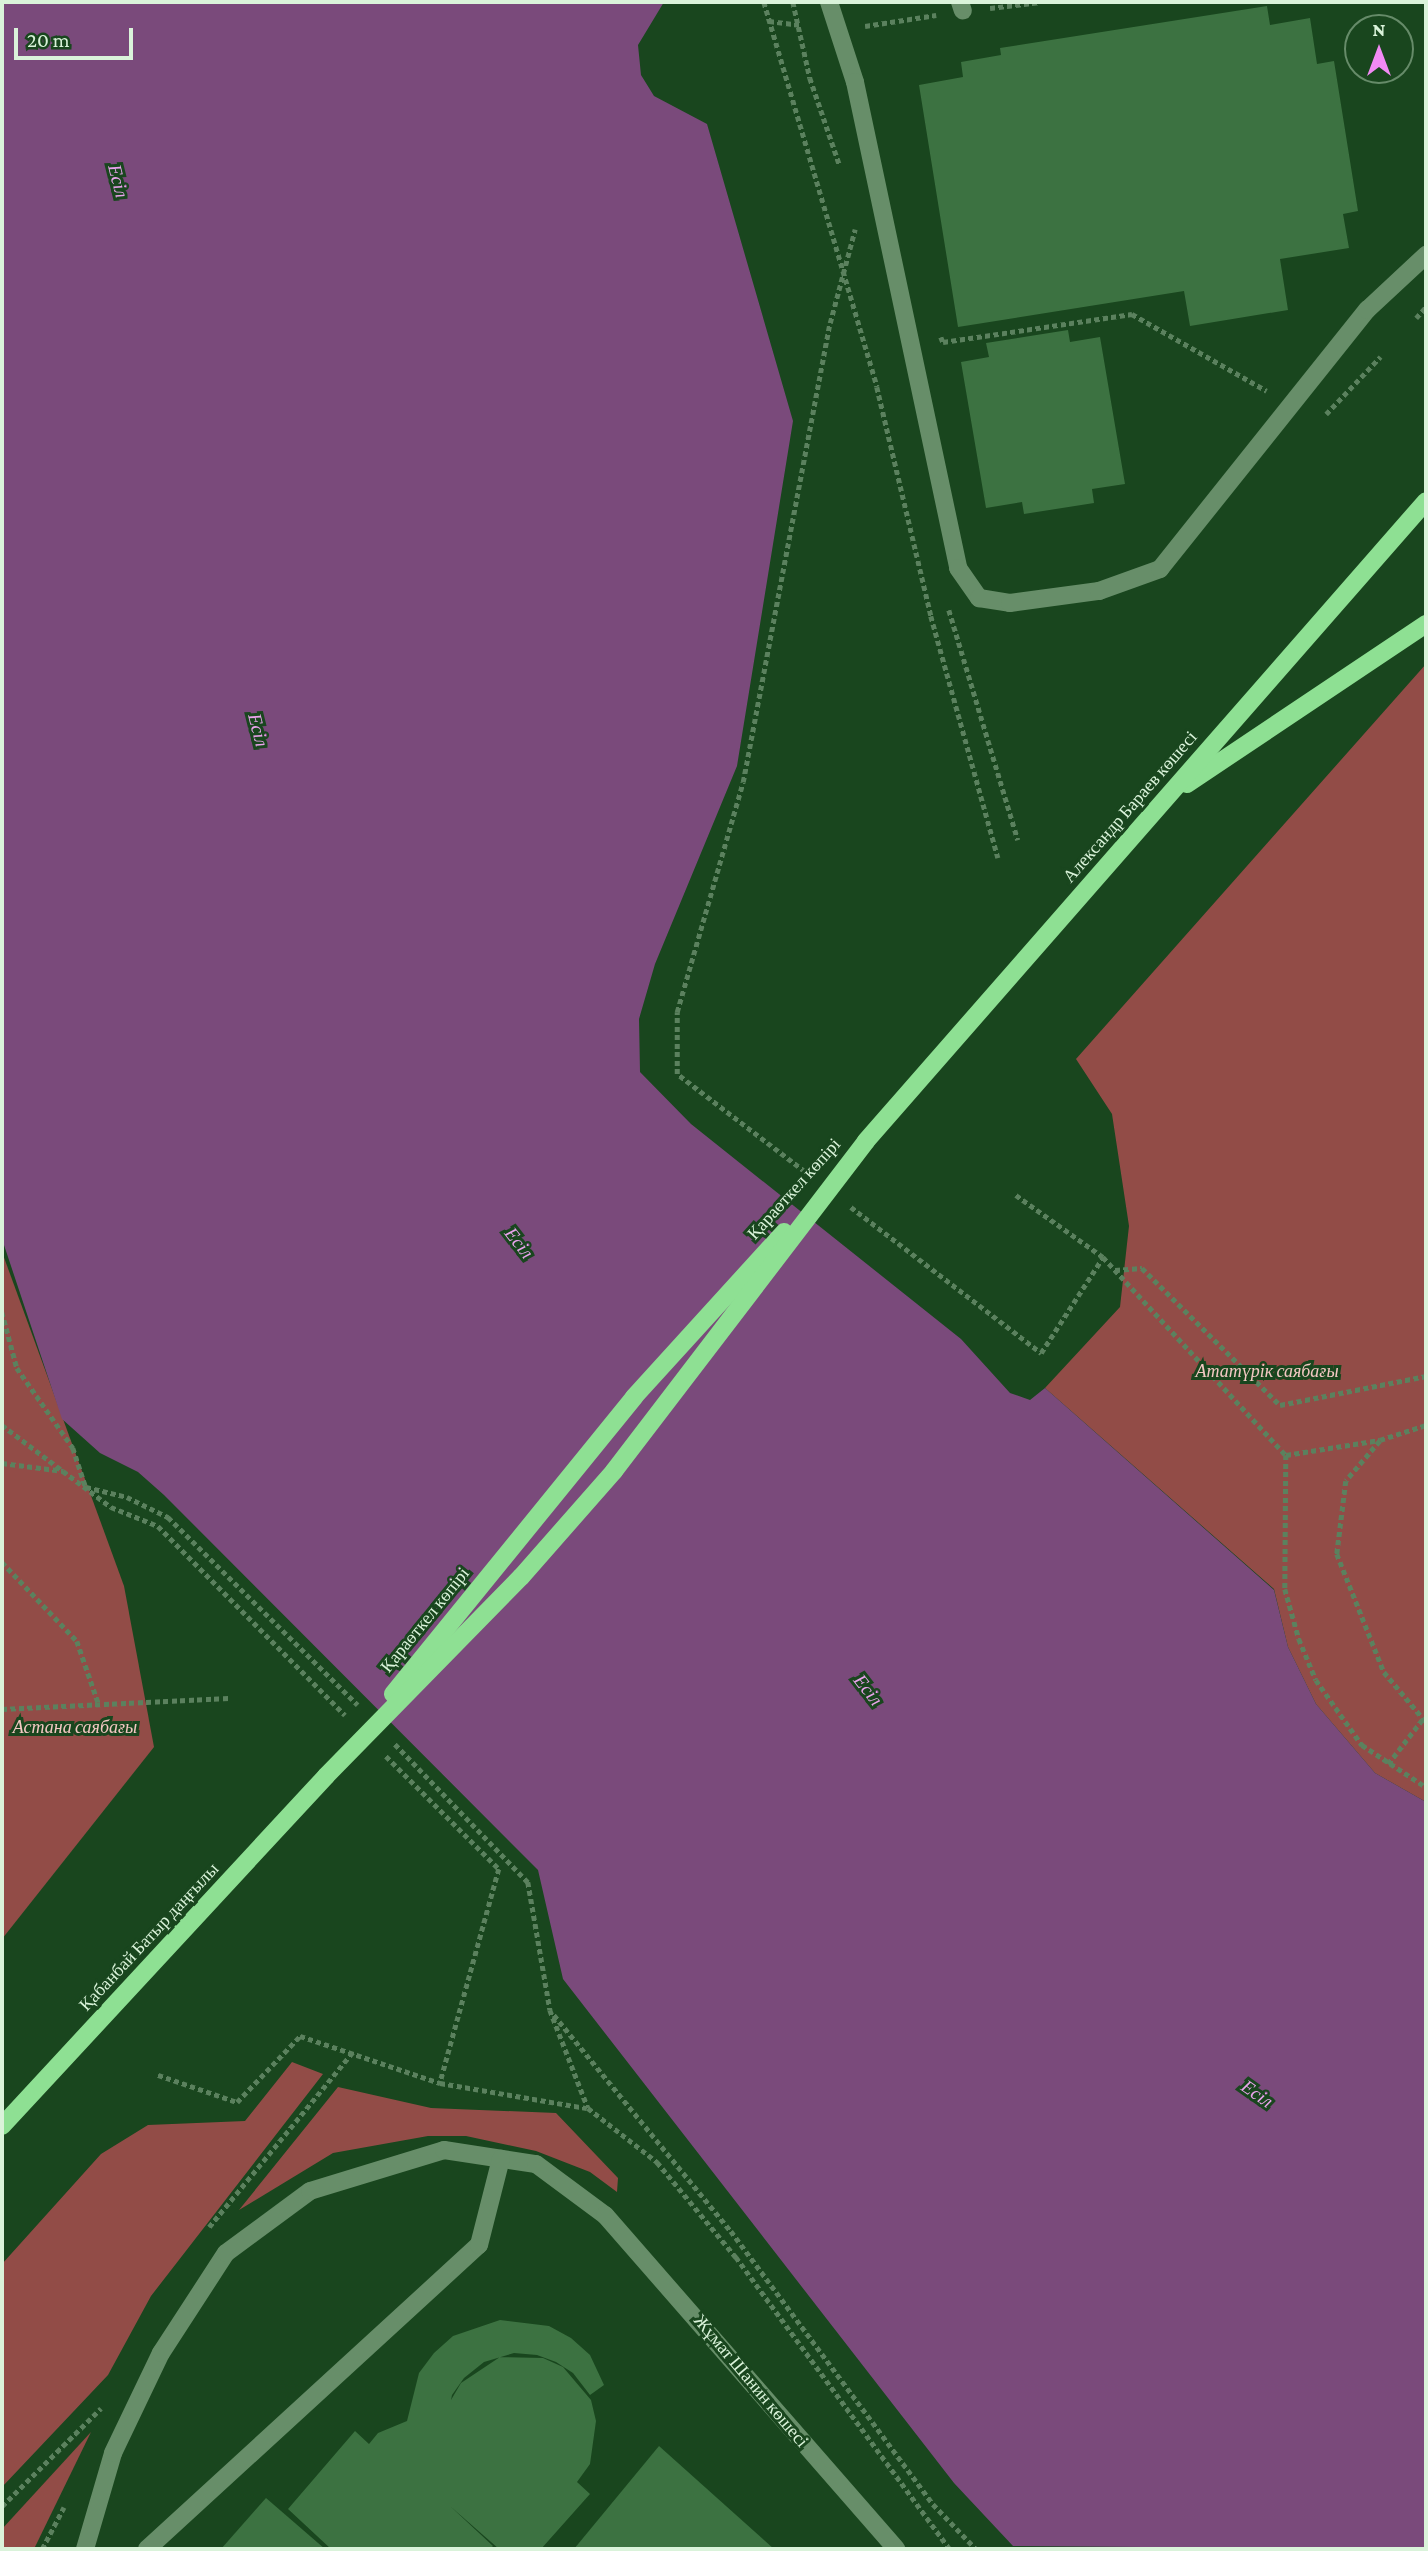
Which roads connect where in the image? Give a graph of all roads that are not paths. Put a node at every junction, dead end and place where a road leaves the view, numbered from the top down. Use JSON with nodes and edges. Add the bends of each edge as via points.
{"nodes":[{"id":1,"x":829,"y":2,"type":"edge"},
{"id":2,"x":1426,"y":255,"type":"edge"},
{"id":3,"x":1426,"y":501,"type":"edge"},
{"id":4,"x":1426,"y":624,"type":"edge"},
{"id":5,"x":1166,"y":798,"type":"junction"},
{"id":6,"x":866,"y":1141,"type":"junction"},
{"id":7,"x":326,"y":1776,"type":"junction"},
{"id":8,"x":2,"y":2126,"type":"edge"},
{"id":9,"x":501,"y":2159,"type":"junction"},
{"id":10,"x":85,"y":2549,"type":"edge"},
{"id":11,"x":147,"y":2549,"type":"edge"},
{"id":12,"x":896,"y":2549,"type":"edge"}],
"edges":[{"from":1,"to":2,"type":"street","via":[[855,82],[958,568],[972,593],[989,602],[1010,603],[1120,586],[1160,569],[1367,310]]},
{"from":3,"to":5,"type":"main road","name":"Александр Бараев көшесі"},
{"from":4,"to":5,"type":"main road"},
{"from":5,"to":6,"type":"main road","name":"Александр Бараев көшесі"},
{"from":6,"to":7,"type":"main road","name":"Қараөткел көпірі","bridge":true,"via":[[634,1397]]},
{"from":6,"to":7,"type":"main road","name":"Қараөткел көпірі","bridge":true,"via":[[614,1471],[521,1577]]},
{"from":7,"to":8,"type":"main road","name":"Қабанбай Батыр даңғылы"},
{"from":9,"to":10,"type":"street","name":"Жұмат Шанин көшесі","via":[[444,2150],[310,2191],[226,2253],[161,2353],[113,2453]]},
{"from":9,"to":11,"type":"street","via":[[479,2245]]},
{"from":9,"to":12,"type":"street","name":"Жұмат Шанин көшесі","via":[[536,2164],[605,2215]]}]}
